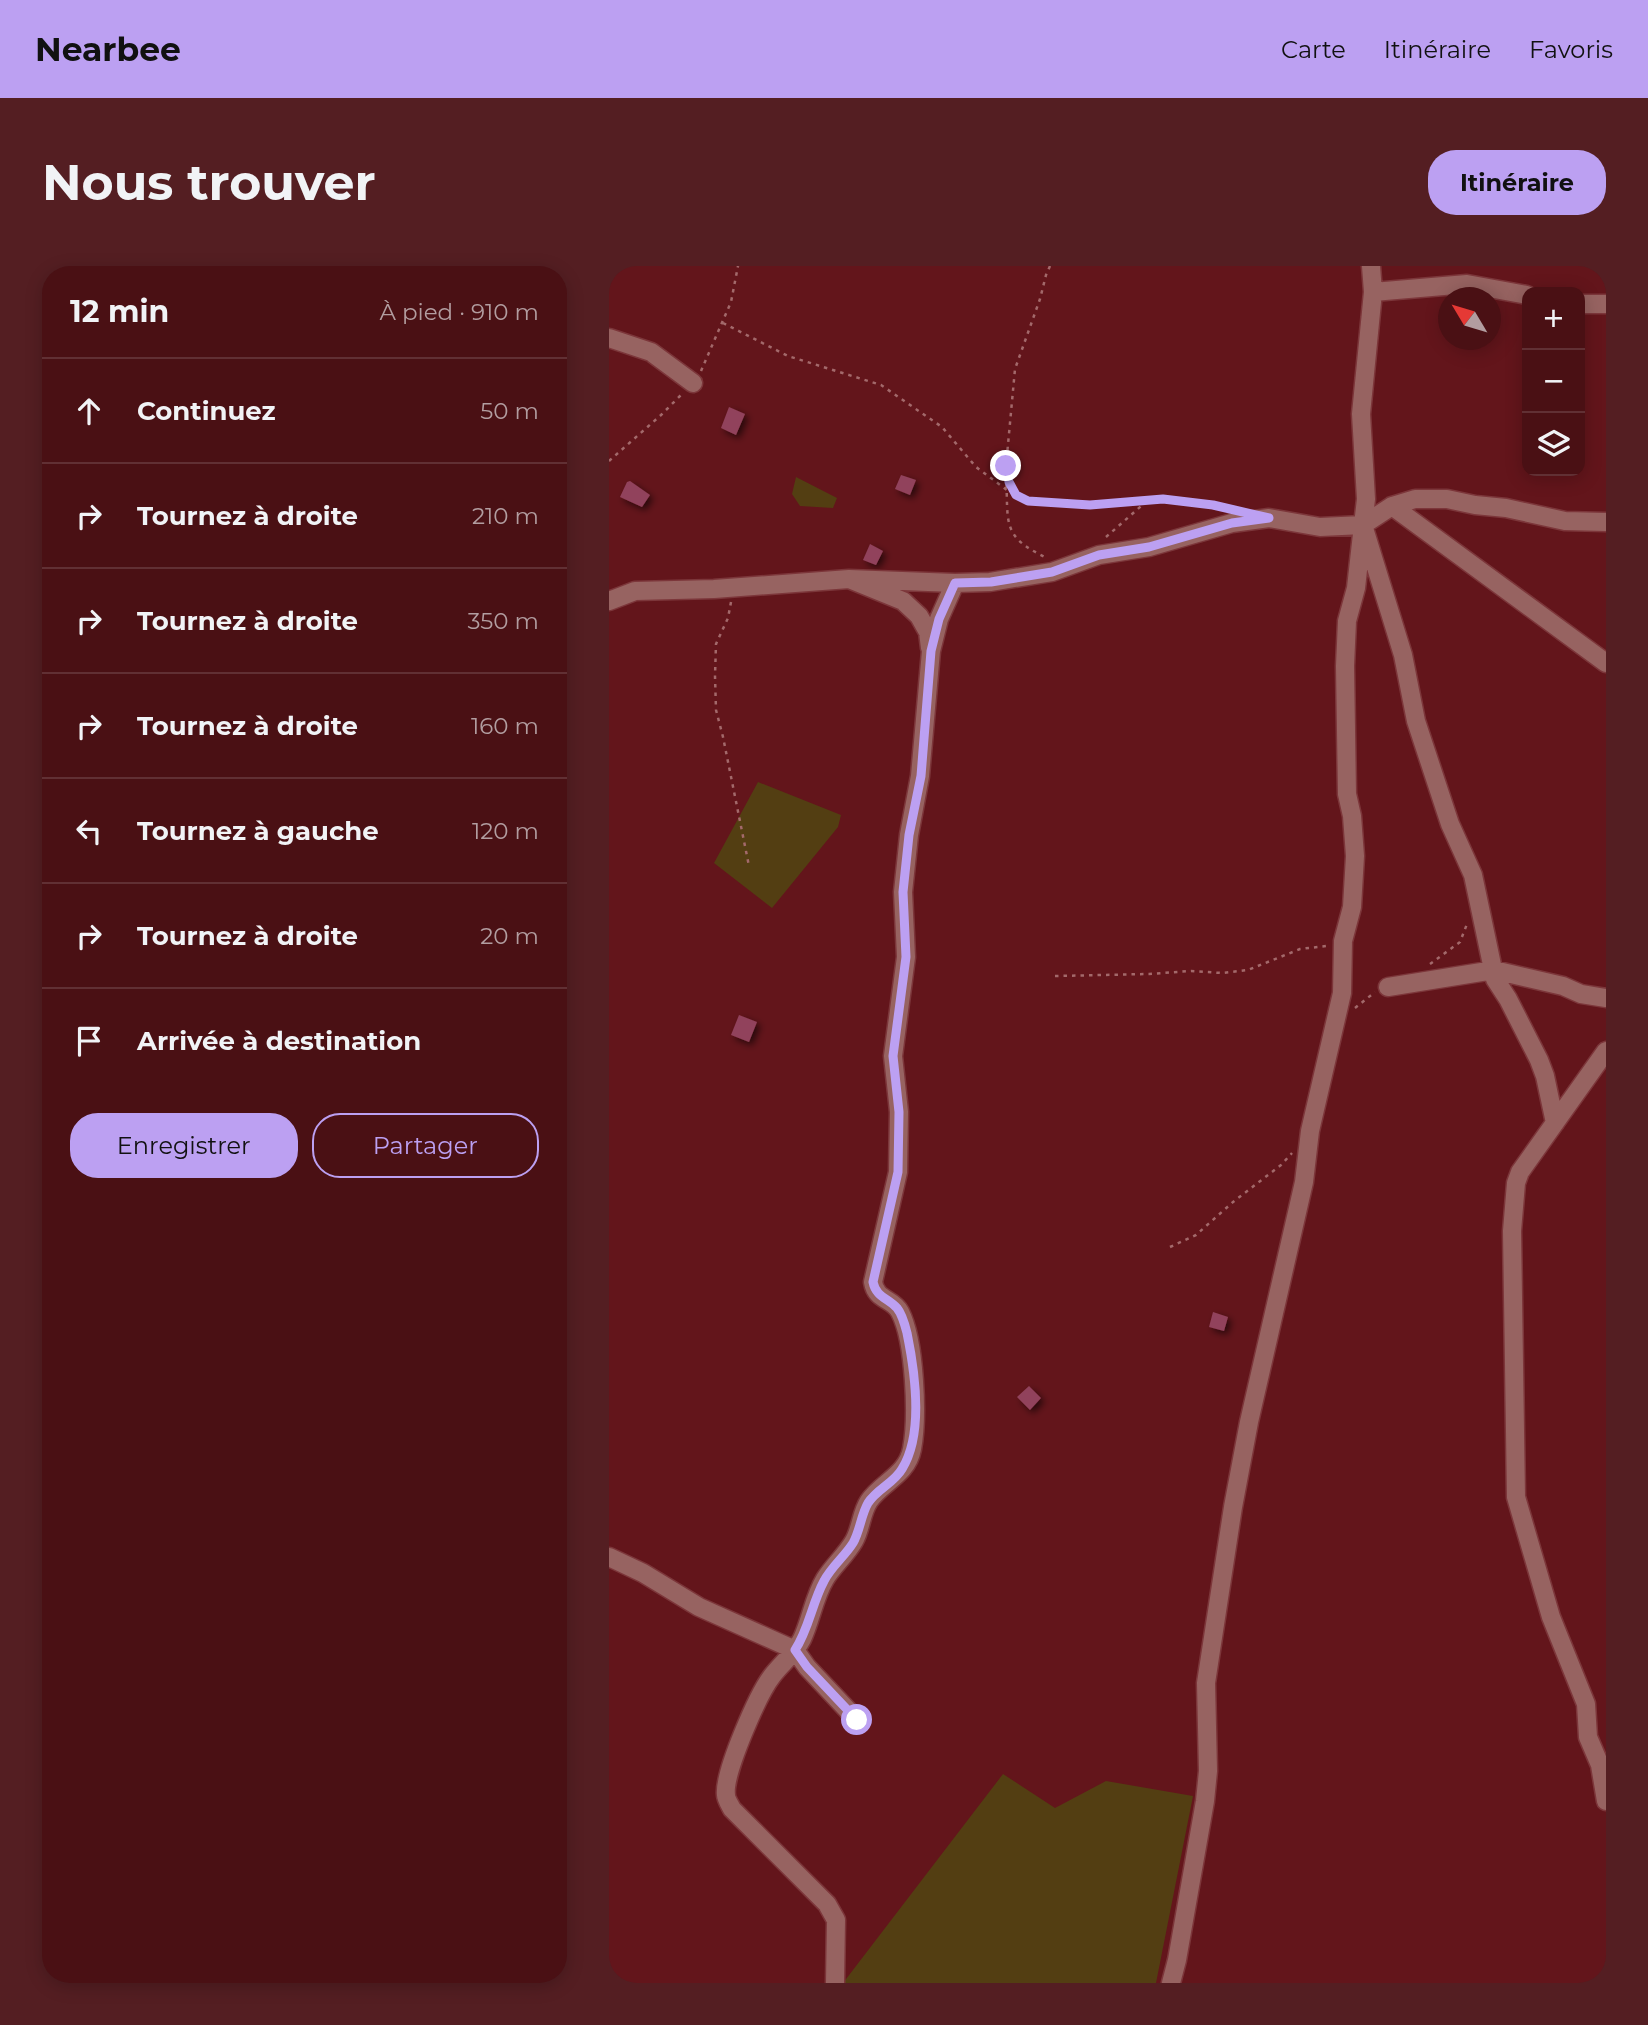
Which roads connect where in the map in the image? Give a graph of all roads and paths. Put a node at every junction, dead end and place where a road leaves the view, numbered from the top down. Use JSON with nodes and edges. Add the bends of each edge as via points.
{"nodes":[{"id":1,"x":1051,"y":266,"type":"edge"},
{"id":2,"x":1371,"y":266,"type":"edge"},
{"id":3,"x":1373,"y":292,"type":"junction"},
{"id":4,"x":1522,"y":294,"type":"edge"},
{"id":5,"x":1585,"y":304,"type":"edge"},
{"id":6,"x":1606,"y":304,"type":"edge"},
{"id":7,"x":723,"y":323,"type":"dead end"},
{"id":8,"x":609,"y":338,"type":"edge"},
{"id":9,"x":693,"y":383,"type":"dead end"},
{"id":10,"x":1006,"y":466,"type":"junction"},
{"id":11,"x":1007,"y":490,"type":"junction"},
{"id":12,"x":1148,"y":500,"type":"junction"},
{"id":13,"x":1392,"y":506,"type":"junction"},
{"id":14,"x":1236,"y":510,"type":"dead end"},
{"id":15,"x":1606,"y":522,"type":"edge"},
{"id":16,"x":1363,"y":524,"type":"junction"},
{"id":17,"x":1103,"y":540,"type":"dead end"},
{"id":18,"x":1049,"y":558,"type":"dead end"},
{"id":19,"x":849,"y":579,"type":"junction"},
{"id":20,"x":955,"y":583,"type":"junction"},
{"id":21,"x":734,"y":588,"type":"junction"},
{"id":22,"x":609,"y":601,"type":"edge"},
{"id":23,"x":931,"y":651,"type":"junction"},
{"id":24,"x":1606,"y":663,"type":"edge"},
{"id":25,"x":749,"y":866,"type":"dead end"},
{"id":26,"x":1343,"y":941,"type":"junction"},
{"id":27,"x":1494,"y":970,"type":"junction"},
{"id":28,"x":1055,"y":976,"type":"dead end"},
{"id":29,"x":1388,"y":987,"type":"dead end"},
{"id":30,"x":1606,"y":998,"type":"edge"},
{"id":31,"x":1606,"y":1051,"type":"edge"},
{"id":32,"x":1555,"y":1123,"type":"junction"},
{"id":33,"x":1310,"y":1131,"type":"junction"},
{"id":34,"x":1170,"y":1247,"type":"dead end"},
{"id":35,"x":609,"y":1557,"type":"edge"},
{"id":36,"x":795,"y":1650,"type":"junction"},
{"id":37,"x":857,"y":1720,"type":"dead end"},
{"id":38,"x":1606,"y":1801,"type":"edge"},
{"id":39,"x":835,"y":1983,"type":"edge"},
{"id":40,"x":1171,"y":1983,"type":"edge"}],
"edges":[{"from":1,"to":10,"type":"path","via":[[1015,369]]},
{"from":2,"to":3,"type":"street"},
{"from":3,"to":4,"type":"street","via":[[1467,284]]},
{"from":3,"to":16,"type":"street","via":[[1361,414]]},
{"from":5,"to":6,"type":"street"},
{"from":7,"to":11,"type":"path","via":[[788,356],[881,385],[942,427],[976,467]]},
{"from":8,"to":9,"type":"street","via":[[651,352]]},
{"from":10,"to":11,"type":"path"},
{"from":10,"to":12,"type":"path","via":[[1016,495],[1028,501],[1090,505]]},
{"from":11,"to":18,"type":"path","via":[[1009,530]]},
{"from":12,"to":14,"type":"path"},
{"from":12,"to":17,"type":"path"},
{"from":13,"to":15,"type":"street","via":[[1415,499],[1447,499],[1565,521]]},
{"from":13,"to":16,"type":"street"},
{"from":13,"to":24,"type":"street"},
{"from":16,"to":20,"type":"street","via":[[1320,527],[1269,518],[1232,523],[1149,547],[1099,555],[1052,572]]},
{"from":16,"to":26,"type":"street","via":[[1345,655],[1345,760],[1355,856],[1352,907]]},
{"from":16,"to":27,"type":"street","via":[[1403,655],[1416,720],[1450,824],[1473,874]]},
{"from":19,"to":20,"type":"street"},
{"from":19,"to":21,"type":"street"},
{"from":19,"to":23,"type":"street","via":[[903,601],[928,632]]},
{"from":20,"to":23,"type":"street"},
{"from":21,"to":22,"type":"street","via":[[635,591]]},
{"from":21,"to":25,"type":"path","via":[[716,644],[716,710]]},
{"from":23,"to":36,"type":"street","via":[[921,776],[903,892],[906,957],[893,1056],[899,1112],[898,1172],[873,1282],[879,1296],[896,1306],[906,1330],[914,1374],[915,1425],[911,1452],[901,1472],[870,1500],[854,1541],[824,1580]]},
{"from":26,"to":28,"type":"path","via":[[1300,949],[1248,970]]},
{"from":26,"to":33,"type":"street","via":[[1342,993]]},
{"from":27,"to":29,"type":"street"},
{"from":27,"to":30,"type":"street"},
{"from":27,"to":32,"type":"street","via":[[1545,1076]]},
{"from":31,"to":32,"type":"street"},
{"from":32,"to":38,"type":"street","via":[[1516,1183],[1512,1231],[1516,1497],[1551,1617],[1587,1704],[1588,1737],[1600,1765]]},
{"from":33,"to":34,"type":"path","via":[[1281,1165],[1196,1236]]},
{"from":33,"to":40,"type":"street","via":[[1304,1182],[1233,1507],[1206,1683],[1205,1801]]},
{"from":35,"to":36,"type":"street","via":[[699,1607]]},
{"from":36,"to":37,"type":"street"},
{"from":36,"to":39,"type":"street","via":[[755,1703],[729,1773],[726,1795],[732,1809],[827,1904],[836,1920]]}]}
